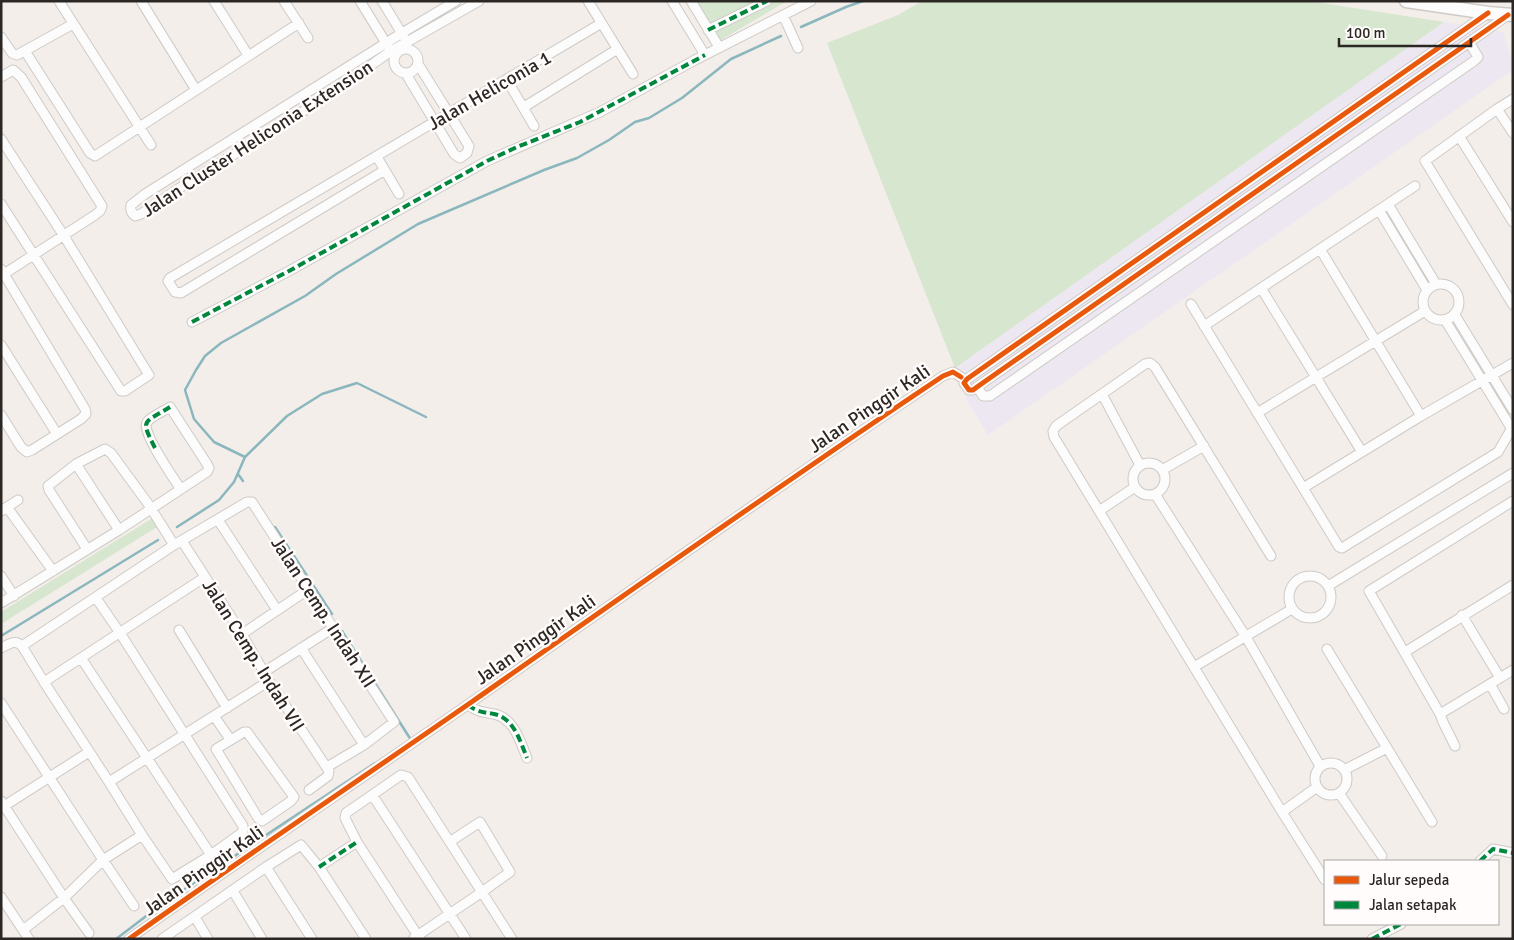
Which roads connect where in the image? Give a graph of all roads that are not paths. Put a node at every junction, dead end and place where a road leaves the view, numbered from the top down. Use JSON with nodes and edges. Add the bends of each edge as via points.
{"nodes":[{"id":1,"x":59,"y":1,"type":"edge"},
{"id":2,"x":141,"y":1,"type":"edge"},
{"id":3,"x":214,"y":1,"type":"edge"},
{"id":4,"x":284,"y":1,"type":"edge"},
{"id":5,"x":360,"y":1,"type":"edge"},
{"id":6,"x":382,"y":1,"type":"edge"},
{"id":7,"x":456,"y":1,"type":"edge"},
{"id":8,"x":479,"y":1,"type":"edge"},
{"id":9,"x":588,"y":1,"type":"edge"},
{"id":10,"x":672,"y":1,"type":"edge"},
{"id":11,"x":691,"y":1,"type":"edge"},
{"id":12,"x":767,"y":1,"type":"edge"},
{"id":13,"x":811,"y":1,"type":"edge"},
{"id":14,"x":1406,"y":1,"type":"edge"},
{"id":15,"x":1488,"y":13,"type":"junction"},
{"id":16,"x":783,"y":15,"type":"junction"},
{"id":17,"x":1510,"y":15,"type":"edge"},
{"id":18,"x":73,"y":24,"type":"junction"},
{"id":19,"x":299,"y":24,"type":"junction"},
{"id":20,"x":600,"y":24,"type":"junction"},
{"id":21,"x":708,"y":30,"type":"junction"},
{"id":22,"x":402,"y":33,"type":"junction"},
{"id":23,"x":1,"y":37,"type":"edge"},
{"id":24,"x":308,"y":38,"type":"dead end"},
{"id":25,"x":407,"y":42,"type":"junction"},
{"id":26,"x":1469,"y":42,"type":"junction"},
{"id":27,"x":719,"y":47,"type":"junction"},
{"id":28,"x":798,"y":48,"type":"dead end"},
{"id":29,"x":390,"y":50,"type":"junction"},
{"id":30,"x":616,"y":50,"type":"junction"},
{"id":31,"x":26,"y":51,"type":"junction"},
{"id":32,"x":414,"y":52,"type":"junction"},
{"id":33,"x":705,"y":55,"type":"junction"},
{"id":34,"x":248,"y":56,"type":"junction"},
{"id":35,"x":418,"y":64,"type":"junction"},
{"id":36,"x":406,"y":74,"type":"junction"},
{"id":37,"x":632,"y":74,"type":"dead end"},
{"id":38,"x":1,"y":77,"type":"edge"},
{"id":39,"x":507,"y":80,"type":"junction"},
{"id":40,"x":196,"y":90,"type":"junction"},
{"id":41,"x":434,"y":90,"type":"junction"},
{"id":42,"x":422,"y":98,"type":"junction"},
{"id":43,"x":1513,"y":98,"type":"edge"},
{"id":44,"x":524,"y":107,"type":"junction"},
{"id":45,"x":1497,"y":109,"type":"junction"},
{"id":46,"x":448,"y":113,"type":"junction"},
{"id":47,"x":435,"y":121,"type":"junction"},
{"id":48,"x":534,"y":126,"type":"dead end"},
{"id":49,"x":139,"y":127,"type":"junction"},
{"id":50,"x":1513,"y":133,"type":"edge"},
{"id":51,"x":1459,"y":136,"type":"junction"},
{"id":52,"x":1,"y":139,"type":"edge"},
{"id":53,"x":1301,"y":143,"type":"junction"},
{"id":54,"x":151,"y":145,"type":"dead end"},
{"id":55,"x":1309,"y":155,"type":"junction"},
{"id":56,"x":377,"y":157,"type":"junction"},
{"id":57,"x":385,"y":170,"type":"junction"},
{"id":58,"x":1415,"y":186,"type":"dead end"},
{"id":59,"x":399,"y":194,"type":"dead end"},
{"id":60,"x":1,"y":204,"type":"edge"},
{"id":61,"x":1388,"y":204,"type":"junction"},
{"id":62,"x":1379,"y":210,"type":"junction"},
{"id":63,"x":1513,"y":222,"type":"edge"},
{"id":64,"x":64,"y":236,"type":"junction"},
{"id":65,"x":1320,"y":249,"type":"junction"},
{"id":66,"x":34,"y":255,"type":"junction"},
{"id":67,"x":2,"y":273,"type":"edge"},
{"id":68,"x":1436,"y":284,"type":"junction"},
{"id":69,"x":1261,"y":288,"type":"junction"},
{"id":70,"x":1427,"y":290,"type":"junction"},
{"id":71,"x":1191,"y":304,"type":"dead end"},
{"id":72,"x":1513,"y":305,"type":"edge"},
{"id":73,"x":1425,"y":311,"type":"junction"},
{"id":74,"x":1455,"y":315,"type":"junction"},
{"id":75,"x":1445,"y":320,"type":"junction"},
{"id":76,"x":192,"y":322,"type":"dead end"},
{"id":77,"x":1204,"y":326,"type":"junction"},
{"id":78,"x":1376,"y":341,"type":"junction"},
{"id":79,"x":1,"y":345,"type":"edge"},
{"id":80,"x":1513,"y":363,"type":"edge"},
{"id":81,"x":1492,"y":376,"type":"junction"},
{"id":82,"x":961,"y":377,"type":"dead end"},
{"id":83,"x":1316,"y":377,"type":"junction"},
{"id":84,"x":1482,"y":381,"type":"junction"},
{"id":85,"x":977,"y":387,"type":"junction"},
{"id":86,"x":1102,"y":394,"type":"junction"},
{"id":87,"x":1513,"y":410,"type":"edge"},
{"id":88,"x":1258,"y":413,"type":"junction"},
{"id":89,"x":1,"y":415,"type":"edge"},
{"id":90,"x":1421,"y":416,"type":"junction"},
{"id":91,"x":1512,"y":428,"type":"edge"},
{"id":92,"x":56,"y":434,"type":"junction"},
{"id":93,"x":1204,"y":446,"type":"junction"},
{"id":94,"x":1362,"y":452,"type":"junction"},
{"id":95,"x":76,"y":464,"type":"junction"},
{"id":96,"x":1140,"y":465,"type":"junction"},
{"id":97,"x":1162,"y":470,"type":"junction"},
{"id":98,"x":1513,"y":473,"type":"edge"},
{"id":99,"x":1135,"y":487,"type":"junction"},
{"id":100,"x":180,"y":488,"type":"junction"},
{"id":101,"x":1303,"y":488,"type":"junction"},
{"id":102,"x":1155,"y":494,"type":"junction"},
{"id":103,"x":18,"y":500,"type":"dead end"},
{"id":104,"x":1513,"y":501,"type":"edge"},
{"id":105,"x":4,"y":509,"type":"edge"},
{"id":106,"x":152,"y":509,"type":"junction"},
{"id":107,"x":1099,"y":511,"type":"junction"},
{"id":108,"x":218,"y":520,"type":"junction"},
{"id":109,"x":119,"y":530,"type":"junction"},
{"id":110,"x":178,"y":543,"type":"junction"},
{"id":111,"x":87,"y":550,"type":"junction"},
{"id":112,"x":1271,"y":556,"type":"dead end"},
{"id":113,"x":53,"y":571,"type":"junction"},
{"id":114,"x":1,"y":576,"type":"edge"},
{"id":115,"x":205,"y":577,"type":"junction"},
{"id":116,"x":1513,"y":585,"type":"edge"},
{"id":117,"x":1328,"y":586,"type":"junction"},
{"id":118,"x":309,"y":589,"type":"junction"},
{"id":119,"x":14,"y":596,"type":"junction"},
{"id":120,"x":96,"y":598,"type":"junction"},
{"id":121,"x":1,"y":603,"type":"edge"},
{"id":122,"x":1292,"y":609,"type":"junction"},
{"id":123,"x":278,"y":610,"type":"junction"},
{"id":124,"x":1462,"y":615,"type":"junction"},
{"id":125,"x":333,"y":628,"type":"junction"},
{"id":126,"x":179,"y":630,"type":"dead end"},
{"id":127,"x":120,"y":633,"type":"junction"},
{"id":128,"x":242,"y":634,"type":"junction"},
{"id":129,"x":1246,"y":637,"type":"junction"},
{"id":130,"x":22,"y":646,"type":"junction"},
{"id":131,"x":1,"y":648,"type":"edge"},
{"id":132,"x":301,"y":648,"type":"junction"},
{"id":133,"x":1327,"y":648,"type":"dead end"},
{"id":134,"x":1405,"y":652,"type":"junction"},
{"id":135,"x":81,"y":658,"type":"junction"},
{"id":136,"x":1194,"y":667,"type":"junction"},
{"id":137,"x":1513,"y":670,"type":"edge"},
{"id":138,"x":264,"y":672,"type":"junction"},
{"id":139,"x":1500,"y":678,"type":"junction"},
{"id":140,"x":269,"y":681,"type":"junction"},
{"id":141,"x":44,"y":682,"type":"junction"},
{"id":142,"x":1490,"y":684,"type":"junction"},
{"id":143,"x":1,"y":703,"type":"edge"},
{"id":144,"x":468,"y":705,"type":"junction"},
{"id":145,"x":227,"y":708,"type":"junction"},
{"id":146,"x":1504,"y":709,"type":"dead end"},
{"id":147,"x":1440,"y":714,"type":"junction"},
{"id":148,"x":214,"y":716,"type":"junction"},
{"id":149,"x":185,"y":735,"type":"junction"},
{"id":150,"x":230,"y":739,"type":"junction"},
{"id":151,"x":364,"y":744,"type":"junction"},
{"id":152,"x":1455,"y":746,"type":"dead end"},
{"id":153,"x":1387,"y":748,"type":"junction"},
{"id":154,"x":89,"y":752,"type":"junction"},
{"id":155,"x":527,"y":758,"type":"dead end"},
{"id":156,"x":148,"y":759,"type":"junction"},
{"id":157,"x":1320,"y":766,"type":"junction"},
{"id":158,"x":327,"y":768,"type":"junction"},
{"id":159,"x":1344,"y":770,"type":"junction"},
{"id":160,"x":49,"y":777,"type":"junction"},
{"id":161,"x":109,"y":782,"type":"junction"},
{"id":162,"x":1317,"y":787,"type":"junction"},
{"id":163,"x":309,"y":790,"type":"dead end"},
{"id":164,"x":1339,"y":793,"type":"junction"},
{"id":165,"x":373,"y":796,"type":"junction"},
{"id":166,"x":2,"y":805,"type":"edge"},
{"id":167,"x":1282,"y":812,"type":"junction"},
{"id":168,"x":1432,"y":822,"type":"dead end"},
{"id":169,"x":142,"y":835,"type":"junction"},
{"id":170,"x":451,"y":841,"type":"junction"},
{"id":171,"x":357,"y":842,"type":"junction"},
{"id":172,"x":1513,"y":853,"type":"edge"},
{"id":173,"x":211,"y":855,"type":"junction"},
{"id":174,"x":1382,"y":856,"type":"dead end"},
{"id":175,"x":102,"y":860,"type":"junction"},
{"id":176,"x":1481,"y":860,"type":"edge"},
{"id":177,"x":266,"y":867,"type":"junction"},
{"id":178,"x":319,"y":867,"type":"junction"},
{"id":179,"x":1324,"y":878,"type":"edge"},
{"id":180,"x":233,"y":891,"type":"junction"},
{"id":181,"x":482,"y":892,"type":"junction"},
{"id":182,"x":1,"y":897,"type":"edge"},
{"id":183,"x":64,"y":898,"type":"junction"},
{"id":184,"x":134,"y":906,"type":"dead end"},
{"id":185,"x":450,"y":914,"type":"junction"},
{"id":186,"x":194,"y":917,"type":"junction"},
{"id":187,"x":1399,"y":925,"type":"edge"},
{"id":188,"x":23,"y":930,"type":"junction"},
{"id":189,"x":89,"y":933,"type":"dead end"},
{"id":190,"x":417,"y":938,"type":"edge"},
{"id":191,"x":29,"y":939,"type":"edge"},
{"id":192,"x":129,"y":939,"type":"edge"},
{"id":193,"x":162,"y":939,"type":"edge"},
{"id":194,"x":208,"y":939,"type":"edge"},
{"id":195,"x":262,"y":939,"type":"edge"},
{"id":196,"x":312,"y":939,"type":"edge"},
{"id":197,"x":366,"y":939,"type":"edge"},
{"id":198,"x":466,"y":939,"type":"edge"},
{"id":199,"x":512,"y":939,"type":"edge"},
{"id":200,"x":1372,"y":939,"type":"edge"}],
"edges":[{"from":1,"to":18,"type":"street"},
{"from":2,"to":40,"type":"street"},
{"from":3,"to":34,"type":"street"},
{"from":4,"to":19,"type":"street"},
{"from":5,"to":29,"type":"street"},
{"from":6,"to":22,"type":"street"},
{"from":7,"to":22,"type":"street"},
{"from":8,"to":25,"type":"street"},
{"from":9,"to":20,"type":"street"},
{"from":10,"to":33,"type":"street"},
{"from":11,"to":21,"type":"street"},
{"from":12,"to":21,"type":"street"},
{"from":13,"to":16,"type":"street"},
{"from":14,"to":15,"type":"street"},
{"from":15,"to":17,"type":"street"},
{"from":15,"to":53,"type":"street"},
{"from":16,"to":27,"type":"street"},
{"from":16,"to":28,"type":"street"},
{"from":17,"to":26,"type":"street"},
{"from":18,"to":31,"type":"street"},
{"from":18,"to":49,"type":"street"},
{"from":19,"to":24,"type":"street"},
{"from":19,"to":34,"type":"street"},
{"from":20,"to":30,"type":"street"},
{"from":20,"to":39,"type":"street","name":"Jalan Heliconia 1"},
{"from":21,"to":27,"type":"street"},
{"from":22,"to":25,"type":"street"},
{"from":22,"to":29,"type":"street"},
{"from":23,"to":31,"type":"street","via":[[12,53],[17,55]]},
{"from":25,"to":29,"type":"street"},
{"from":25,"to":32,"type":"street"},
{"from":26,"to":55,"type":"street"},
{"from":26,"to":85,"type":"street","via":[[1478,54],[1474,61],[990,396],[983,396]]},
{"from":27,"to":33,"type":"street"},
{"from":29,"to":29,"type":"street","name":"Jalan Cluster Heliconia Extension","via":[[323,98],[141,214],[135,216],[130,211],[131,205],[145,194]]},
{"from":29,"to":32,"type":"street","via":[[410,49]]},
{"from":29,"to":36,"type":"street","via":[[396,68]]},
{"from":30,"to":37,"type":"street"},
{"from":30,"to":44,"type":"street"},
{"from":31,"to":49,"type":"street","via":[[92,155],[97,155]]},
{"from":32,"to":35,"type":"street"},
{"from":33,"to":76,"type":"street","via":[[593,116],[487,161]]},
{"from":34,"to":40,"type":"street"},
{"from":35,"to":36,"type":"street","via":[[414,71]]},
{"from":35,"to":41,"type":"street"},
{"from":36,"to":42,"type":"street"},
{"from":38,"to":64,"type":"street","via":[[13,70],[21,77],[101,203],[99,212]]},
{"from":39,"to":44,"type":"street"},
{"from":39,"to":46,"type":"street","name":"Jalan Heliconia 1"},
{"from":40,"to":49,"type":"street"},
{"from":41,"to":42,"type":"street"},
{"from":41,"to":46,"type":"street"},
{"from":42,"to":47,"type":"street"},
{"from":43,"to":45,"type":"street"},
{"from":44,"to":48,"type":"street"},
{"from":45,"to":50,"type":"street"},
{"from":45,"to":51,"type":"street"},
{"from":46,"to":47,"type":"street","name":"Jalan Heliconia 1"},
{"from":46,"to":47,"type":"street","via":[[469,146],[464,156],[460,158],[454,154]]},
{"from":47,"to":56,"type":"street","name":"Jalan Heliconia 1"},
{"from":49,"to":54,"type":"street"},
{"from":51,"to":63,"type":"street"},
{"from":51,"to":72,"type":"street","via":[[1425,161]]},
{"from":52,"to":64,"type":"street"},
{"from":53,"to":55,"type":"street"},
{"from":53,"to":85,"type":"street","via":[[964,381],[970,390]]},
{"from":55,"to":85,"type":"street"},
{"from":56,"to":57,"type":"street"},
{"from":56,"to":57,"type":"street","name":"Jalan Heliconia 1","via":[[170,278],[169,284],[180,293]]},
{"from":57,"to":59,"type":"street"},
{"from":58,"to":61,"type":"street"},
{"from":60,"to":66,"type":"street"},
{"from":61,"to":62,"type":"street"},
{"from":61,"to":68,"type":"street"},
{"from":62,"to":65,"type":"street"},
{"from":62,"to":70,"type":"street"},
{"from":64,"to":66,"type":"street"},
{"from":64,"to":66,"type":"street","via":[[150,376],[128,389],[122,391],[118,388]]},
{"from":65,"to":69,"type":"street"},
{"from":65,"to":78,"type":"street"},
{"from":66,"to":67,"type":"street"},
{"from":67,"to":92,"type":"street","via":[[85,409],[85,417]]},
{"from":68,"to":70,"type":"street"},
{"from":68,"to":74,"type":"street","via":[[1446,284],[1459,297]]},
{"from":69,"to":77,"type":"street"},
{"from":69,"to":83,"type":"street"},
{"from":70,"to":73,"type":"street","via":[[1423,304]]},
{"from":71,"to":77,"type":"street"},
{"from":73,"to":75,"type":"street","via":[[1430,317]]},
{"from":73,"to":78,"type":"street"},
{"from":74,"to":75,"type":"street"},
{"from":74,"to":81,"type":"street"},
{"from":75,"to":84,"type":"street"},
{"from":77,"to":88,"type":"street"},
{"from":78,"to":83,"type":"street"},
{"from":78,"to":90,"type":"street"},
{"from":79,"to":92,"type":"street"},
{"from":80,"to":81,"type":"street"},
{"from":81,"to":84,"type":"street"},
{"from":81,"to":87,"type":"street"},
{"from":82,"to":144,"type":"street","name":"Jalan Pinggir Kali","via":[[953,372],[943,376]]},
{"from":83,"to":88,"type":"street"},
{"from":83,"to":94,"type":"street"},
{"from":84,"to":90,"type":"street"},
{"from":84,"to":91,"type":"street"},
{"from":86,"to":93,"type":"street","via":[[1150,363]]},
{"from":86,"to":96,"type":"street"},
{"from":86,"to":107,"type":"street","via":[[1053,431]]},
{"from":88,"to":101,"type":"street"},
{"from":89,"to":92,"type":"street","via":[[21,448],[27,452]]},
{"from":90,"to":94,"type":"street"},
{"from":91,"to":101,"type":"street","via":[[1498,452],[1345,548],[1339,547]]},
{"from":93,"to":97,"type":"street"},
{"from":93,"to":112,"type":"street"},
{"from":94,"to":101,"type":"street"},
{"from":95,"to":106,"type":"street","name":"Jalan Cemp. Indah VII","via":[[105,449]]},
{"from":95,"to":109,"type":"street"},
{"from":95,"to":111,"type":"street","via":[[49,484],[49,490]]},
{"from":96,"to":97,"type":"street","via":[[1148,462]]},
{"from":96,"to":99,"type":"street","via":[[1132,479]]},
{"from":97,"to":102,"type":"street","via":[[1163,486]]},
{"from":98,"to":117,"type":"street"},
{"from":99,"to":102,"type":"street","via":[[1141,493]]},
{"from":99,"to":107,"type":"street"},
{"from":100,"to":100,"type":"street","via":[[209,468],[170,407],[145,424],[155,448]]},
{"from":100,"to":106,"type":"street"},
{"from":102,"to":129,"type":"street"},
{"from":103,"to":105,"type":"street"},
{"from":104,"to":134,"type":"street","via":[[1369,591]]},
{"from":105,"to":113,"type":"street"},
{"from":106,"to":109,"type":"street"},
{"from":106,"to":110,"type":"street","name":"Jalan Cemp. Indah VII"},
{"from":107,"to":136,"type":"street"},
{"from":108,"to":110,"type":"street","name":"Jalan Cemp. Indah XII"},
{"from":108,"to":118,"type":"street","name":"Jalan Cemp. Indah XII","via":[[252,502]]},
{"from":108,"to":123,"type":"street"},
{"from":109,"to":111,"type":"street"},
{"from":110,"to":115,"type":"street","name":"Jalan Cemp. Indah VII"},
{"from":110,"to":120,"type":"street","name":"Jalan Cemp. Indah XII"},
{"from":111,"to":113,"type":"street"},
{"from":113,"to":119,"type":"street"},
{"from":114,"to":119,"type":"street"},
{"from":115,"to":127,"type":"street"},
{"from":115,"to":128,"type":"street","name":"Jalan Cemp. Indah VII"},
{"from":116,"to":124,"type":"street"},
{"from":117,"to":122,"type":"street","via":[[1332,596],[1322,615],[1300,616]]},
{"from":117,"to":122,"type":"street","via":[[1320,578],[1298,579],[1290,592]]},
{"from":118,"to":123,"type":"street"},
{"from":118,"to":125,"type":"street","name":"Jalan Cemp. Indah XII"},
{"from":119,"to":121,"type":"street"},
{"from":120,"to":127,"type":"street"},
{"from":120,"to":130,"type":"street","name":"Jalan Cemp. Indah XII"},
{"from":122,"to":129,"type":"street"},
{"from":123,"to":128,"type":"street"},
{"from":124,"to":134,"type":"street"},
{"from":124,"to":139,"type":"street"},
{"from":125,"to":132,"type":"street"},
{"from":125,"to":151,"type":"street","name":"Jalan Cemp. Indah XII","via":[[394,722]]},
{"from":126,"to":145,"type":"street"},
{"from":127,"to":135,"type":"street"},
{"from":127,"to":149,"type":"street"},
{"from":128,"to":138,"type":"street","name":"Jalan Cemp. Indah VII"},
{"from":129,"to":136,"type":"street"},
{"from":129,"to":157,"type":"street"},
{"from":130,"to":131,"type":"street","via":[[15,642]]},
{"from":130,"to":141,"type":"street"},
{"from":132,"to":138,"type":"street"},
{"from":132,"to":151,"type":"street"},
{"from":133,"to":153,"type":"street"},
{"from":134,"to":147,"type":"street"},
{"from":135,"to":141,"type":"street"},
{"from":135,"to":156,"type":"street"},
{"from":136,"to":167,"type":"street"},
{"from":137,"to":139,"type":"street"},
{"from":138,"to":140,"type":"street","name":"Jalan Cemp. Indah VII"},
{"from":139,"to":142,"type":"street"},
{"from":140,"to":145,"type":"street"},
{"from":140,"to":158,"type":"street","name":"Jalan Cemp. Indah VII"},
{"from":141,"to":154,"type":"street"},
{"from":142,"to":146,"type":"street"},
{"from":142,"to":147,"type":"street"},
{"from":143,"to":160,"type":"street"},
{"from":144,"to":155,"type":"street","via":[[478,712],[508,721]]},
{"from":144,"to":192,"type":"street","name":"Jalan Pinggir Kali"},
{"from":145,"to":148,"type":"street"},
{"from":147,"to":152,"type":"street"},
{"from":148,"to":149,"type":"street"},
{"from":148,"to":150,"type":"street"},
{"from":149,"to":156,"type":"street"},
{"from":149,"to":173,"type":"street","via":[[244,828],[241,834]]},
{"from":150,"to":150,"type":"street","via":[[217,750],[260,821],[265,820],[294,797],[247,732]]},
{"from":151,"to":158,"type":"street","name":"Jalan Cemp. Indah XII"},
{"from":153,"to":159,"type":"street"},
{"from":153,"to":168,"type":"street"},
{"from":154,"to":160,"type":"street"},
{"from":154,"to":161,"type":"street"},
{"from":156,"to":161,"type":"street"},
{"from":156,"to":173,"type":"street"},
{"from":157,"to":159,"type":"street","via":[[1338,764]]},
{"from":157,"to":162,"type":"street","via":[[1316,772]]},
{"from":158,"to":163,"type":"street","via":[[328,776]]},
{"from":159,"to":164,"type":"street","via":[[1347,778]]},
{"from":160,"to":166,"type":"street"},
{"from":160,"to":175,"type":"street"},
{"from":161,"to":169,"type":"street"},
{"from":162,"to":164,"type":"street","via":[[1323,793]]},
{"from":162,"to":167,"type":"street"},
{"from":164,"to":174,"type":"street"},
{"from":165,"to":170,"type":"street","via":[[401,776],[408,776]]},
{"from":165,"to":171,"type":"street","via":[[345,816]]},
{"from":165,"to":185,"type":"street"},
{"from":166,"to":183,"type":"street"},
{"from":167,"to":179,"type":"street"},
{"from":169,"to":173,"type":"street","via":[[172,879]]},
{"from":169,"to":175,"type":"street"},
{"from":170,"to":181,"type":"street"},
{"from":170,"to":181,"type":"street","via":[[478,823],[482,824],[510,872]]},
{"from":171,"to":178,"type":"street"},
{"from":171,"to":190,"type":"street"},
{"from":172,"to":176,"type":"street","via":[[1493,850]]},
{"from":175,"to":183,"type":"street"},
{"from":175,"to":184,"type":"street"},
{"from":177,"to":178,"type":"street","via":[[299,846],[303,846]]},
{"from":177,"to":180,"type":"street"},
{"from":177,"to":196,"type":"street"},
{"from":178,"to":197,"type":"street"},
{"from":180,"to":186,"type":"street"},
{"from":180,"to":195,"type":"street"},
{"from":181,"to":185,"type":"street"},
{"from":181,"to":199,"type":"street"},
{"from":182,"to":188,"type":"street"},
{"from":183,"to":188,"type":"street"},
{"from":183,"to":189,"type":"street"},
{"from":185,"to":190,"type":"street"},
{"from":185,"to":198,"type":"street"},
{"from":186,"to":193,"type":"street"},
{"from":186,"to":194,"type":"street"},
{"from":187,"to":200,"type":"street"},
{"from":188,"to":191,"type":"street"}]}
